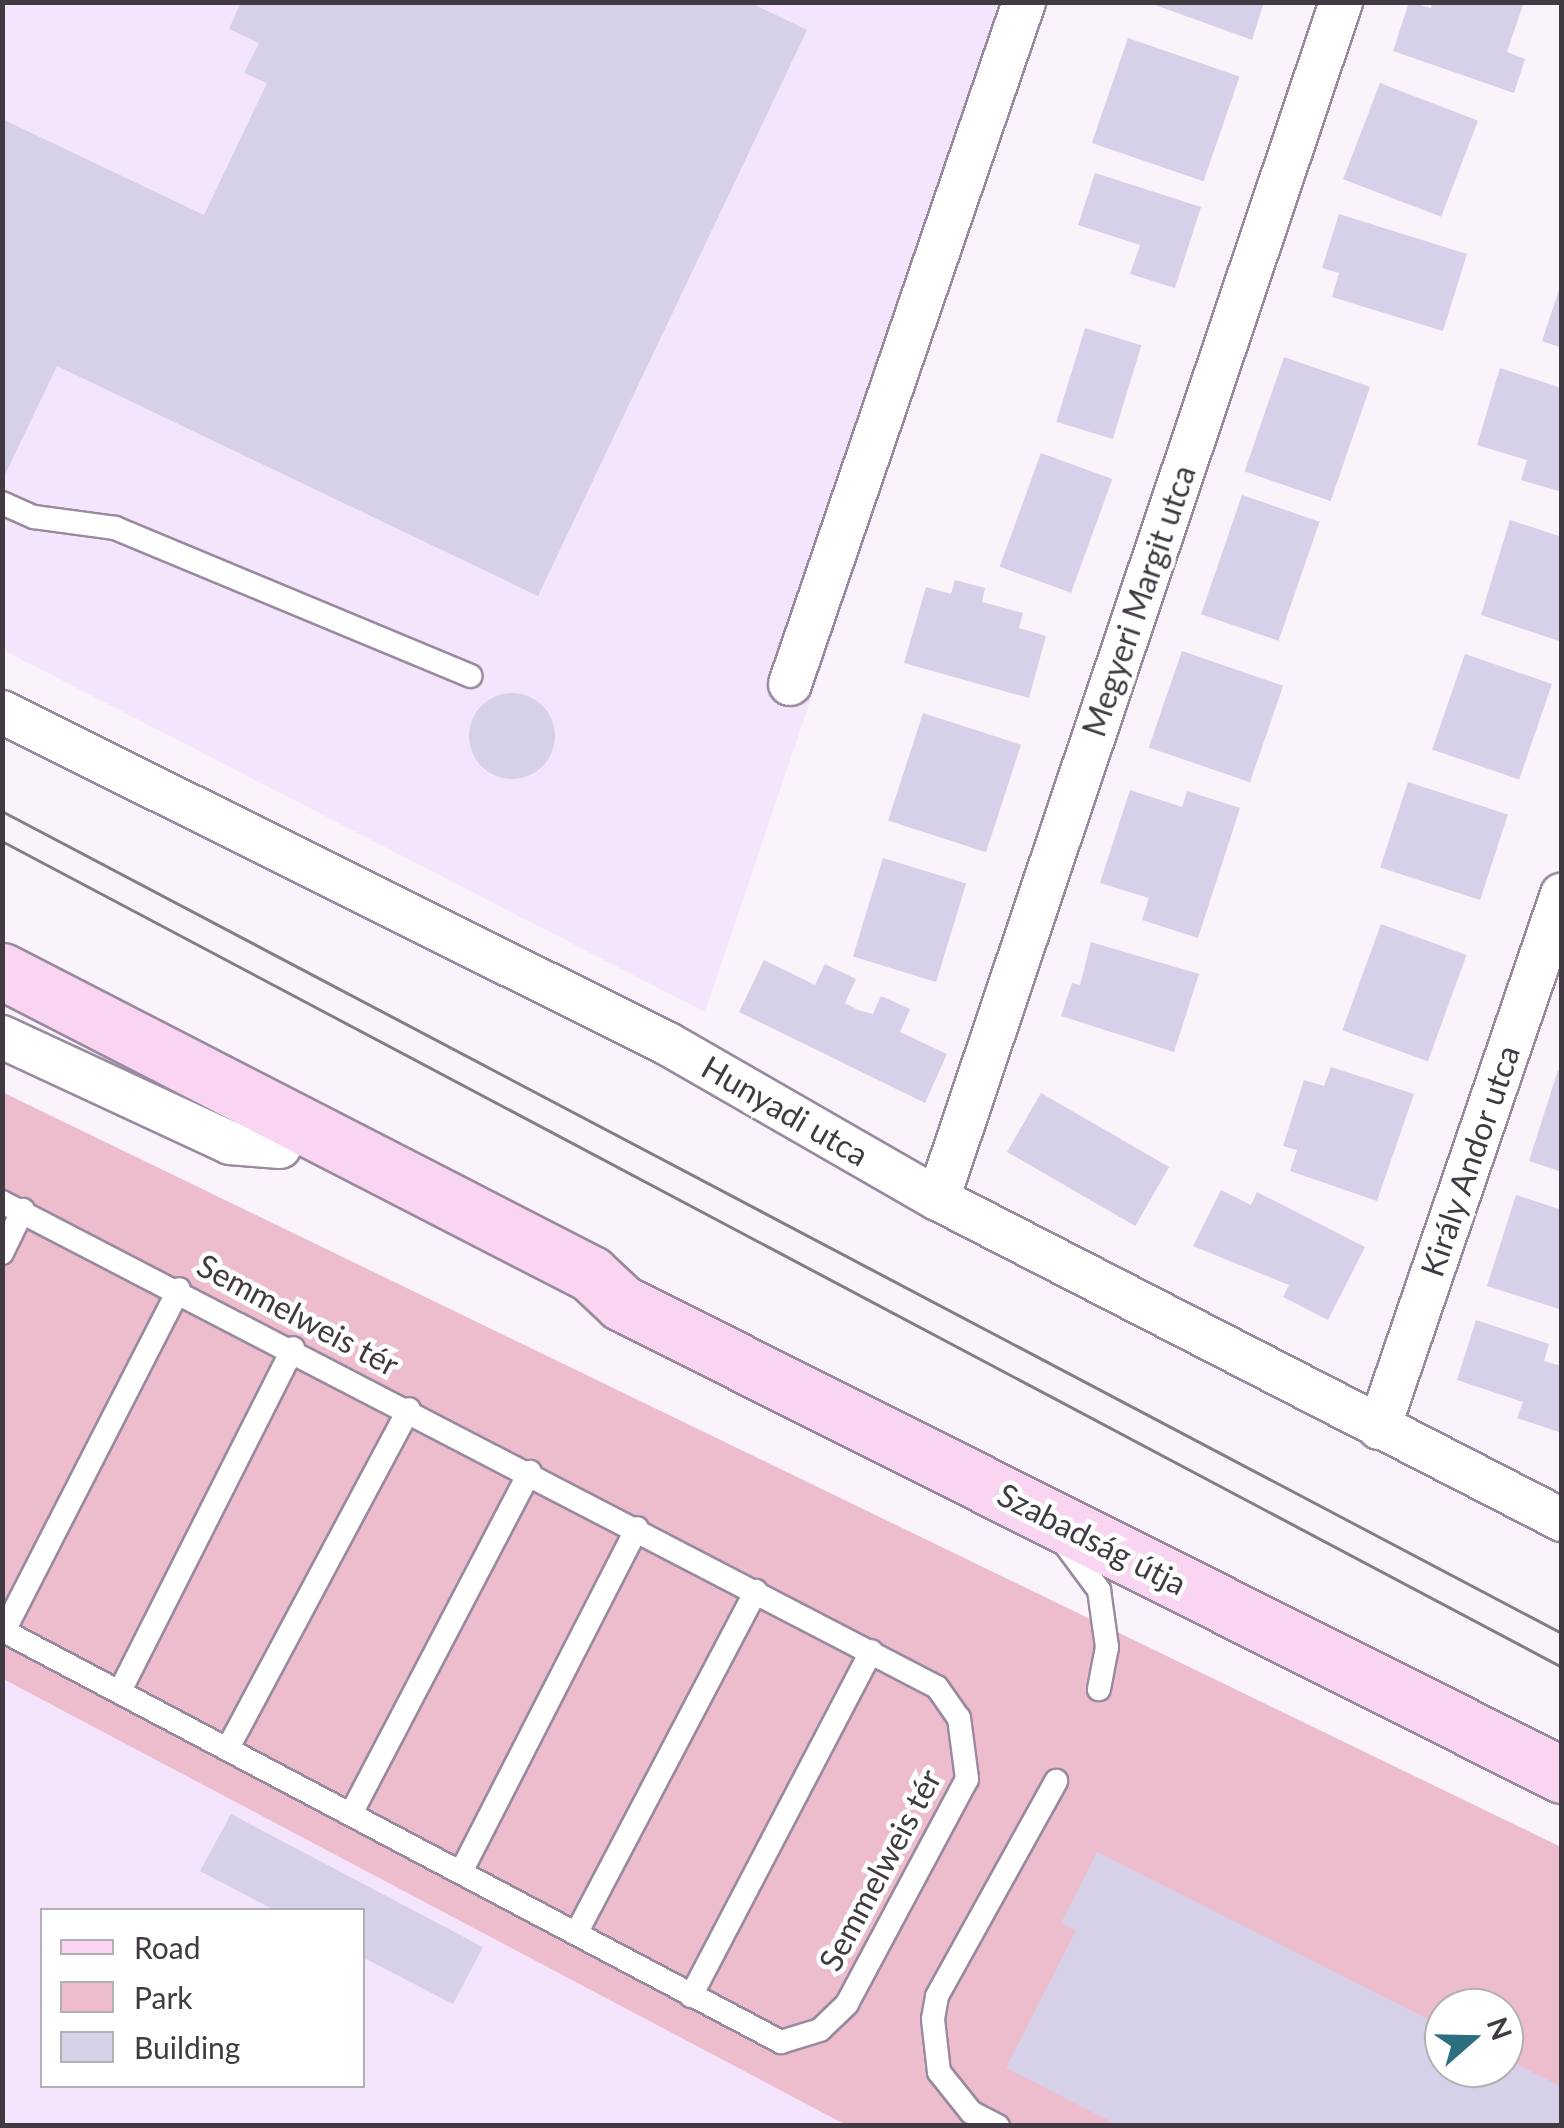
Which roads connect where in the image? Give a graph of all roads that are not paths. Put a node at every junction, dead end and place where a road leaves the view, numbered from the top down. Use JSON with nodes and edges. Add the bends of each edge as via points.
{"nodes":[{"id":1,"x":1024,"y":2,"type":"edge"},
{"id":2,"x":1341,"y":2,"type":"edge"},
{"id":3,"x":2,"y":503,"type":"edge"},
{"id":4,"x":470,"y":676,"type":"dead end"},
{"id":5,"x":790,"y":684,"type":"dead end"},
{"id":6,"x":2,"y":712,"type":"edge"},
{"id":7,"x":1562,"y":894,"type":"edge"},
{"id":8,"x":2,"y":946,"type":"edge"},
{"id":9,"x":2,"y":971,"type":"edge"},
{"id":10,"x":2,"y":1005,"type":"edge"},
{"id":11,"x":2,"y":1037,"type":"edge"},
{"id":12,"x":280,"y":1147,"type":"junction"},
{"id":13,"x":938,"y":1199,"type":"junction"},
{"id":14,"x":12,"y":1206,"type":"edge"},
{"id":15,"x":532,"y":1242,"type":"junction"},
{"id":16,"x":2,"y":1253,"type":"edge"},
{"id":17,"x":179,"y":1289,"type":"junction"},
{"id":18,"x":622,"y":1303,"type":"junction"},
{"id":19,"x":293,"y":1348,"type":"junction"},
{"id":20,"x":409,"y":1409,"type":"junction"},
{"id":21,"x":1379,"y":1428,"type":"junction"},
{"id":22,"x":530,"y":1472,"type":"junction"},
{"id":23,"x":1030,"y":1508,"type":"junction"},
{"id":24,"x":1562,"y":1520,"type":"edge"},
{"id":25,"x":636,"y":1528,"type":"junction"},
{"id":26,"x":756,"y":1591,"type":"junction"},
{"id":27,"x":3,"y":1630,"type":"edge"},
{"id":28,"x":871,"y":1651,"type":"junction"},
{"id":29,"x":1099,"y":1690,"type":"dead end"},
{"id":30,"x":120,"y":1692,"type":"junction"},
{"id":31,"x":228,"y":1748,"type":"junction"},
{"id":32,"x":1562,"y":1776,"type":"edge"},
{"id":33,"x":1056,"y":1781,"type":"dead end"},
{"id":34,"x":352,"y":1812,"type":"junction"},
{"id":35,"x":462,"y":1870,"type":"junction"},
{"id":36,"x":578,"y":1930,"type":"junction"},
{"id":37,"x":691,"y":1996,"type":"junction"},
{"id":38,"x":998,"y":2126,"type":"edge"}],
"edges":[{"from":1,"to":5,"type":"street"},
{"from":2,"to":13,"type":"street","name":"Megyeri Margit utca"},
{"from":3,"to":4,"type":"lane","via":[[34,517],[115,528]]},
{"from":6,"to":13,"type":"street","name":"Hunyadi utca","via":[[668,1044]]},
{"from":7,"to":21,"type":"street","name":"Király Andor utca"},
{"from":8,"to":15,"type":"street","via":[[498,1206]]},
{"from":9,"to":15,"type":"main road"},
{"from":10,"to":12,"type":"main road"},
{"from":11,"to":12,"type":"street","via":[[230,1143]]},
{"from":12,"to":18,"type":"main road","via":[[579,1301]]},
{"from":13,"to":21,"type":"street","name":"Hunyadi utca"},
{"from":14,"to":16,"type":"lane"},
{"from":14,"to":17,"type":"lane","name":"Semmelweis tér"},
{"from":15,"to":18,"type":"main road","via":[[590,1274]]},
{"from":17,"to":19,"type":"lane","name":"Semmelweis tér"},
{"from":17,"to":27,"type":"lane"},
{"from":18,"to":23,"type":"main road","name":"Szabadság útja"},
{"from":19,"to":20,"type":"lane","name":"Semmelweis tér"},
{"from":19,"to":30,"type":"lane"},
{"from":20,"to":22,"type":"lane","name":"Semmelweis tér"},
{"from":20,"to":31,"type":"lane"},
{"from":21,"to":24,"type":"street","name":"Hunyadi utca"},
{"from":22,"to":25,"type":"lane","name":"Semmelweis tér"},
{"from":22,"to":34,"type":"lane"},
{"from":23,"to":29,"type":"lane","via":[[1099,1590],[1107,1647]]},
{"from":23,"to":32,"type":"main road","name":"Szabadság útja"},
{"from":25,"to":26,"type":"lane","name":"Semmelweis tér"},
{"from":25,"to":35,"type":"lane"},
{"from":26,"to":28,"type":"lane","name":"Semmelweis tér"},
{"from":26,"to":36,"type":"lane"},
{"from":27,"to":30,"type":"lane","name":"Semmelweis tér"},
{"from":28,"to":37,"type":"lane"},
{"from":28,"to":37,"type":"lane","name":"Semmelweis tér","via":[[937,1687],[950,1703],[964,1735],[967,1779],[835,2018],[781,2042]]},
{"from":30,"to":31,"type":"lane","name":"Semmelweis tér"},
{"from":31,"to":34,"type":"lane","name":"Semmelweis tér"},
{"from":33,"to":38,"type":"lane","via":[[937,1996],[933,2018],[939,2072],[970,2112]]},
{"from":34,"to":35,"type":"lane","name":"Semmelweis tér"},
{"from":35,"to":36,"type":"lane","name":"Semmelweis tér"},
{"from":36,"to":37,"type":"lane","name":"Semmelweis tér"}]}
